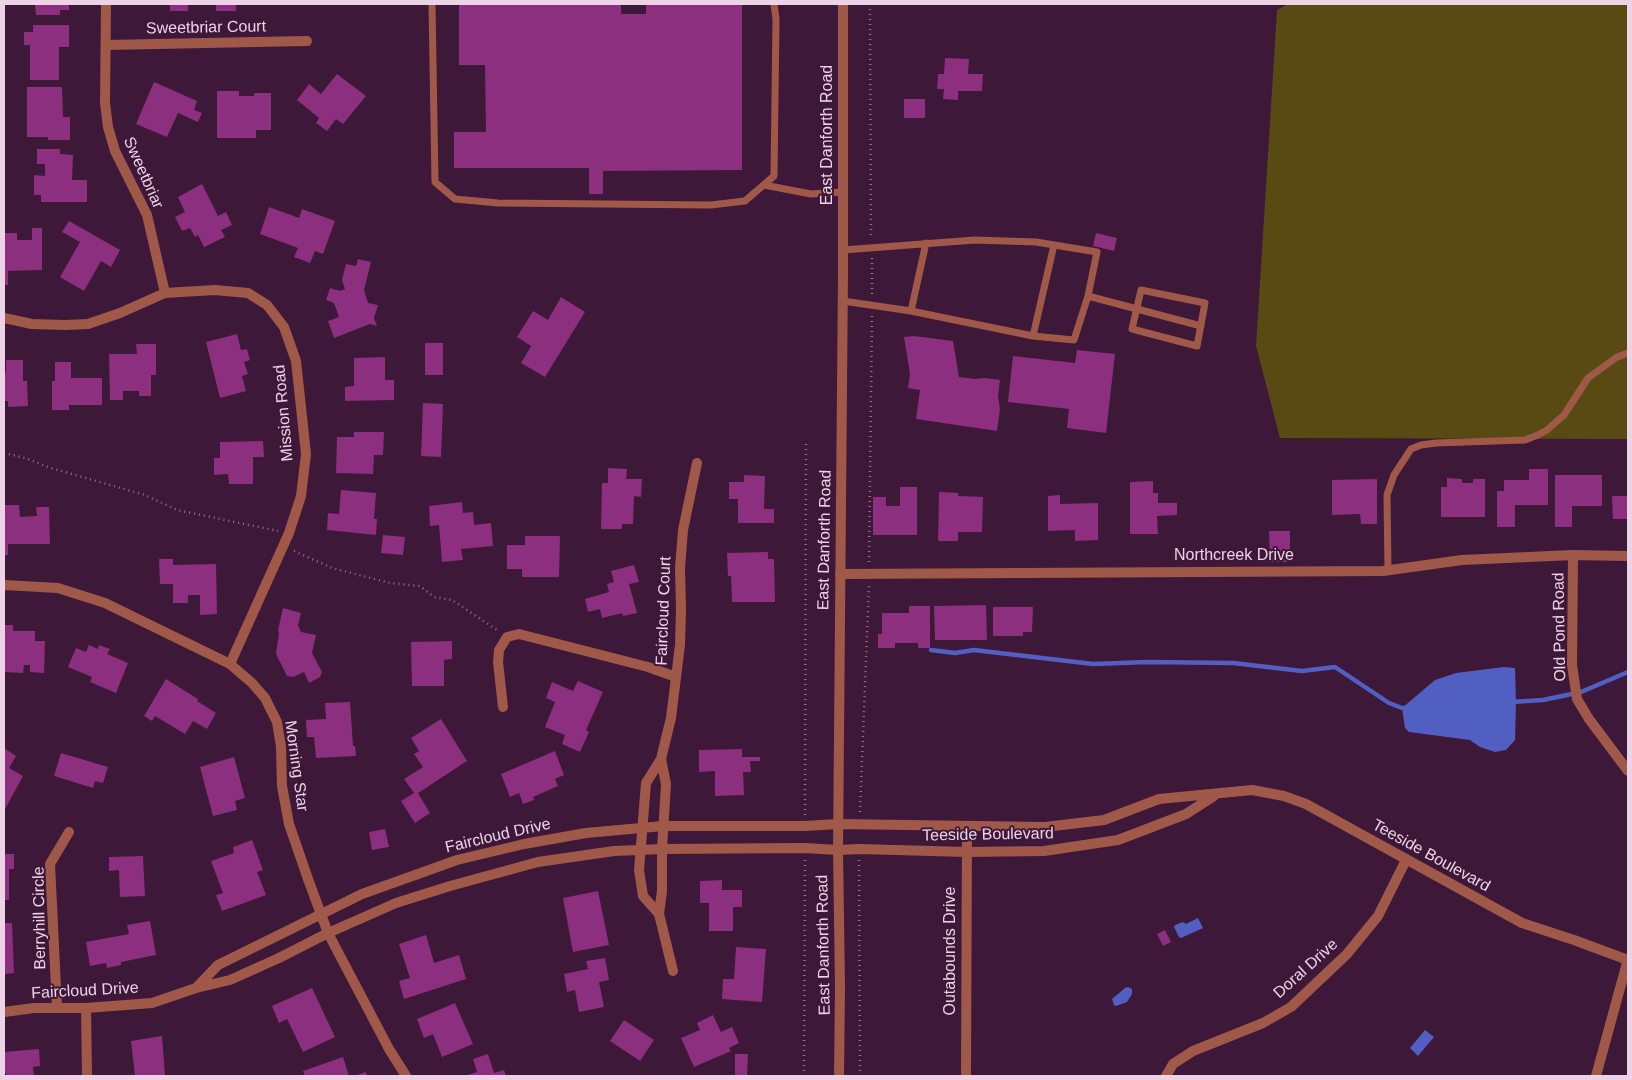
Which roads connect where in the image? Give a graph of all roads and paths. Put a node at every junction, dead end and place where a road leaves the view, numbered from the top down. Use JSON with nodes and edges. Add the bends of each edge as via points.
{"nodes":[{"id":1,"x":106,"y":4,"type":"edge"},
{"id":2,"x":432,"y":4,"type":"edge"},
{"id":3,"x":774,"y":4,"type":"edge"},
{"id":4,"x":842,"y":4,"type":"edge"},
{"id":5,"x":870,"y":4,"type":"edge"},
{"id":6,"x":307,"y":40,"type":"dead end"},
{"id":7,"x":106,"y":46,"type":"junction"},
{"id":8,"x":764,"y":185,"type":"junction"},
{"id":9,"x":843,"y":192,"type":"junction"},
{"id":10,"x":926,"y":244,"type":"junction"},
{"id":11,"x":1054,"y":245,"type":"junction"},
{"id":12,"x":872,"y":248,"type":"junction"},
{"id":13,"x":844,"y":250,"type":"junction"},
{"id":14,"x":165,"y":293,"type":"junction"},
{"id":15,"x":1088,"y":296,"type":"junction"},
{"id":16,"x":843,"y":301,"type":"junction"},
{"id":17,"x":872,"y":306,"type":"junction"},
{"id":18,"x":1136,"y":309,"type":"junction"},
{"id":19,"x":911,"y":311,"type":"junction"},
{"id":20,"x":4,"y":318,"type":"edge"},
{"id":21,"x":1201,"y":326,"type":"junction"},
{"id":22,"x":1033,"y":336,"type":"junction"},
{"id":23,"x":1628,"y":353,"type":"edge"},
{"id":24,"x":806,"y":440,"type":"dead end"},
{"id":25,"x":4,"y":453,"type":"edge"},
{"id":26,"x":697,"y":464,"type":"dead end"},
{"id":27,"x":289,"y":533,"type":"junction"},
{"id":28,"x":284,"y":546,"type":"junction"},
{"id":29,"x":1573,"y":555,"type":"junction"},
{"id":30,"x":1628,"y":556,"type":"edge"},
{"id":31,"x":1388,"y":570,"type":"junction"},
{"id":32,"x":869,"y":573,"type":"junction"},
{"id":33,"x":840,"y":574,"type":"junction"},
{"id":34,"x":4,"y":585,"type":"edge"},
{"id":35,"x":507,"y":637,"type":"junction"},
{"id":36,"x":230,"y":664,"type":"junction"},
{"id":37,"x":676,"y":677,"type":"junction"},
{"id":38,"x":503,"y":707,"type":"dead end"},
{"id":39,"x":661,"y":759,"type":"junction"},
{"id":40,"x":1628,"y":771,"type":"edge"},
{"id":41,"x":1218,"y":794,"type":"junction"},
{"id":42,"x":838,"y":824,"type":"junction"},
{"id":43,"x":860,"y":824,"type":"junction"},
{"id":44,"x":664,"y":826,"type":"junction"},
{"id":45,"x":805,"y":826,"type":"junction"},
{"id":46,"x":967,"y":826,"type":"junction"},
{"id":47,"x":642,"y":827,"type":"junction"},
{"id":48,"x":69,"y":832,"type":"dead end"},
{"id":49,"x":806,"y":848,"type":"junction"},
{"id":50,"x":662,"y":849,"type":"junction"},
{"id":51,"x":640,"y":850,"type":"junction"},
{"id":52,"x":838,"y":850,"type":"junction"},
{"id":53,"x":859,"y":850,"type":"junction"},
{"id":54,"x":967,"y":852,"type":"junction"},
{"id":55,"x":1406,"y":860,"type":"junction"},
{"id":56,"x":659,"y":914,"type":"junction"},
{"id":57,"x":321,"y":915,"type":"junction"},
{"id":58,"x":328,"y":932,"type":"junction"},
{"id":59,"x":1628,"y":960,"type":"edge"},
{"id":60,"x":673,"y":971,"type":"dead end"},
{"id":61,"x":196,"y":988,"type":"junction"},
{"id":62,"x":57,"y":1008,"type":"junction"},
{"id":63,"x":86,"y":1008,"type":"junction"},
{"id":64,"x":4,"y":1012,"type":"edge"},
{"id":65,"x":87,"y":1076,"type":"edge"},
{"id":66,"x":406,"y":1076,"type":"edge"},
{"id":67,"x":804,"y":1076,"type":"edge"},
{"id":68,"x":840,"y":1076,"type":"edge"},
{"id":69,"x":860,"y":1076,"type":"edge"},
{"id":70,"x":966,"y":1076,"type":"edge"},
{"id":71,"x":1166,"y":1076,"type":"edge"},
{"id":72,"x":1596,"y":1076,"type":"edge"}],
"edges":[{"from":1,"to":7,"type":"street","name":"Sweetbriar"},
{"from":2,"to":8,"type":"lane","via":[[434,182],[455,199],[498,203],[711,205],[745,201]]},
{"from":3,"to":8,"type":"lane","via":[[774,176]]},
{"from":4,"to":9,"type":"street","name":"East Danforth Road"},
{"from":5,"to":12,"type":"path"},
{"from":6,"to":7,"type":"street","name":"Sweetbriar Court"},
{"from":7,"to":14,"type":"street","name":"Sweetbriar","via":[[104,103],[108,127],[115,151],[147,215]]},
{"from":8,"to":9,"type":"lane","via":[[810,194]]},
{"from":9,"to":13,"type":"street","name":"East Danforth Road"},
{"from":10,"to":11,"type":"lane","via":[[975,240]]},
{"from":10,"to":12,"type":"lane"},
{"from":10,"to":19,"type":"lane"},
{"from":11,"to":15,"type":"lane","via":[[1096,252]]},
{"from":11,"to":22,"type":"lane"},
{"from":12,"to":13,"type":"lane"},
{"from":12,"to":17,"type":"path"},
{"from":13,"to":16,"type":"street","name":"East Danforth Road"},
{"from":14,"to":20,"type":"street","name":"Mission Road","via":[[88,324],[32,324]]},
{"from":14,"to":27,"type":"street","name":"Mission Road","via":[[215,290],[248,293],[267,305],[284,327],[296,361],[306,454],[301,496]]},
{"from":15,"to":18,"type":"lane"},
{"from":15,"to":22,"type":"lane","via":[[1074,340]]},
{"from":16,"to":17,"type":"lane"},
{"from":16,"to":33,"type":"street","name":"East Danforth Road"},
{"from":17,"to":19,"type":"lane"},
{"from":17,"to":32,"type":"path"},
{"from":18,"to":21,"type":"lane"},
{"from":18,"to":21,"type":"lane","via":[[1132,329],[1197,346]]},
{"from":18,"to":21,"type":"lane","via":[[1141,290],[1205,302]]},
{"from":19,"to":22,"type":"lane"},
{"from":23,"to":31,"type":"lane","via":[[1588,378],[1564,416],[1538,435],[1525,440],[1436,443],[1411,449],[1394,474],[1387,495]]},
{"from":24,"to":45,"type":"path"},
{"from":25,"to":27,"type":"path","via":[[145,495],[177,510]]},
{"from":26,"to":37,"type":"street","name":"Faircloud Court","via":[[683,530]]},
{"from":27,"to":28,"type":"street","name":"Mission Road"},
{"from":28,"to":35,"type":"path","via":[[332,568],[390,583],[420,586],[434,596],[452,600]]},
{"from":28,"to":36,"type":"street","name":"Mission Road"},
{"from":29,"to":30,"type":"street","name":"Northcreek Drive"},
{"from":29,"to":31,"type":"street","name":"Northcreek Drive","via":[[1462,560]]},
{"from":29,"to":40,"type":"street","name":"Old Pond Road","via":[[1572,665],[1577,699]]},
{"from":31,"to":32,"type":"street","name":"Northcreek Drive"},
{"from":32,"to":33,"type":"street","name":"Northcreek Drive"},
{"from":32,"to":43,"type":"path"},
{"from":33,"to":42,"type":"street","name":"East Danforth Road"},
{"from":34,"to":36,"type":"street","name":"Morning Star","via":[[58,588],[105,603]]},
{"from":35,"to":37,"type":"street","via":[[519,634]]},
{"from":35,"to":38,"type":"street","via":[[499,650],[498,662]]},
{"from":36,"to":57,"type":"street","name":"Morning Star","via":[[265,698],[277,722],[282,786],[289,824]]},
{"from":37,"to":39,"type":"street","name":"Faircloud Court"},
{"from":39,"to":44,"type":"street","name":"Faircloud Court","via":[[666,784]]},
{"from":39,"to":47,"type":"street","name":"Faircloud Court","via":[[646,783]]},
{"from":41,"to":46,"type":"street","name":"Teeside Boulevard","via":[[1160,799],[1104,820],[1045,827]]},
{"from":41,"to":54,"type":"street","name":"Teeside Boulevard","via":[[1186,814],[1118,840],[1044,851]]},
{"from":41,"to":55,"type":"street","name":"Teeside Boulevard","via":[[1252,790],[1284,796],[1306,804]]},
{"from":42,"to":43,"type":"street","name":"Teeside Boulevard"},
{"from":42,"to":45,"type":"street","name":"Faircloud Drive"},
{"from":42,"to":52,"type":"street","name":"East Danforth Road"},
{"from":43,"to":46,"type":"street","name":"Teeside Boulevard"},
{"from":44,"to":45,"type":"street","name":"Faircloud Drive"},
{"from":44,"to":47,"type":"street","name":"Faircloud Drive"},
{"from":44,"to":50,"type":"street","name":"Faircloud Court"},
{"from":46,"to":54,"type":"street","name":"Outabounds Drive"},
{"from":47,"to":51,"type":"street","name":"Faircloud Court"},
{"from":47,"to":57,"type":"street","name":"Faircloud Drive","via":[[524,844],[457,860],[362,894]]},
{"from":48,"to":62,"type":"street","name":"Berryhill Circle","via":[[50,864]]},
{"from":49,"to":50,"type":"street","name":"Faircloud Drive"},
{"from":49,"to":52,"type":"street","name":"Faircloud Drive"},
{"from":49,"to":67,"type":"path"},
{"from":50,"to":51,"type":"street","name":"Faircloud Drive"},
{"from":50,"to":56,"type":"street","name":"Faircloud Court"},
{"from":51,"to":56,"type":"street","name":"Faircloud Court","via":[[638,870],[643,896]]},
{"from":51,"to":58,"type":"street","name":"Faircloud Drive","via":[[538,862],[396,903]]},
{"from":52,"to":53,"type":"street","name":"Teeside Boulevard"},
{"from":52,"to":68,"type":"street","name":"East Danforth Road"},
{"from":53,"to":54,"type":"street","name":"Teeside Boulevard"},
{"from":53,"to":69,"type":"path"},
{"from":54,"to":70,"type":"street","name":"Outabounds Drive"},
{"from":55,"to":59,"type":"street","name":"Teeside Boulevard","via":[[1522,923]]},
{"from":55,"to":71,"type":"street","name":"Doral Drive","via":[[1378,916],[1347,954],[1291,1007],[1264,1023],[1193,1051],[1174,1064]]},
{"from":56,"to":60,"type":"street","name":"Faircloud Court"},
{"from":57,"to":58,"type":"street","name":"Morning Star"},
{"from":57,"to":61,"type":"street","name":"Faircloud Drive","via":[[218,965]]},
{"from":58,"to":61,"type":"street","name":"Faircloud Drive","via":[[230,980]]},
{"from":58,"to":66,"type":"street","name":"Morning Star","via":[[389,1050]]},
{"from":59,"to":72,"type":"street"},
{"from":61,"to":63,"type":"street","name":"Faircloud Drive","via":[[152,1003]]},
{"from":62,"to":63,"type":"street","name":"Faircloud Drive"},
{"from":62,"to":64,"type":"street","name":"Faircloud Drive"},
{"from":63,"to":65,"type":"street"}]}
